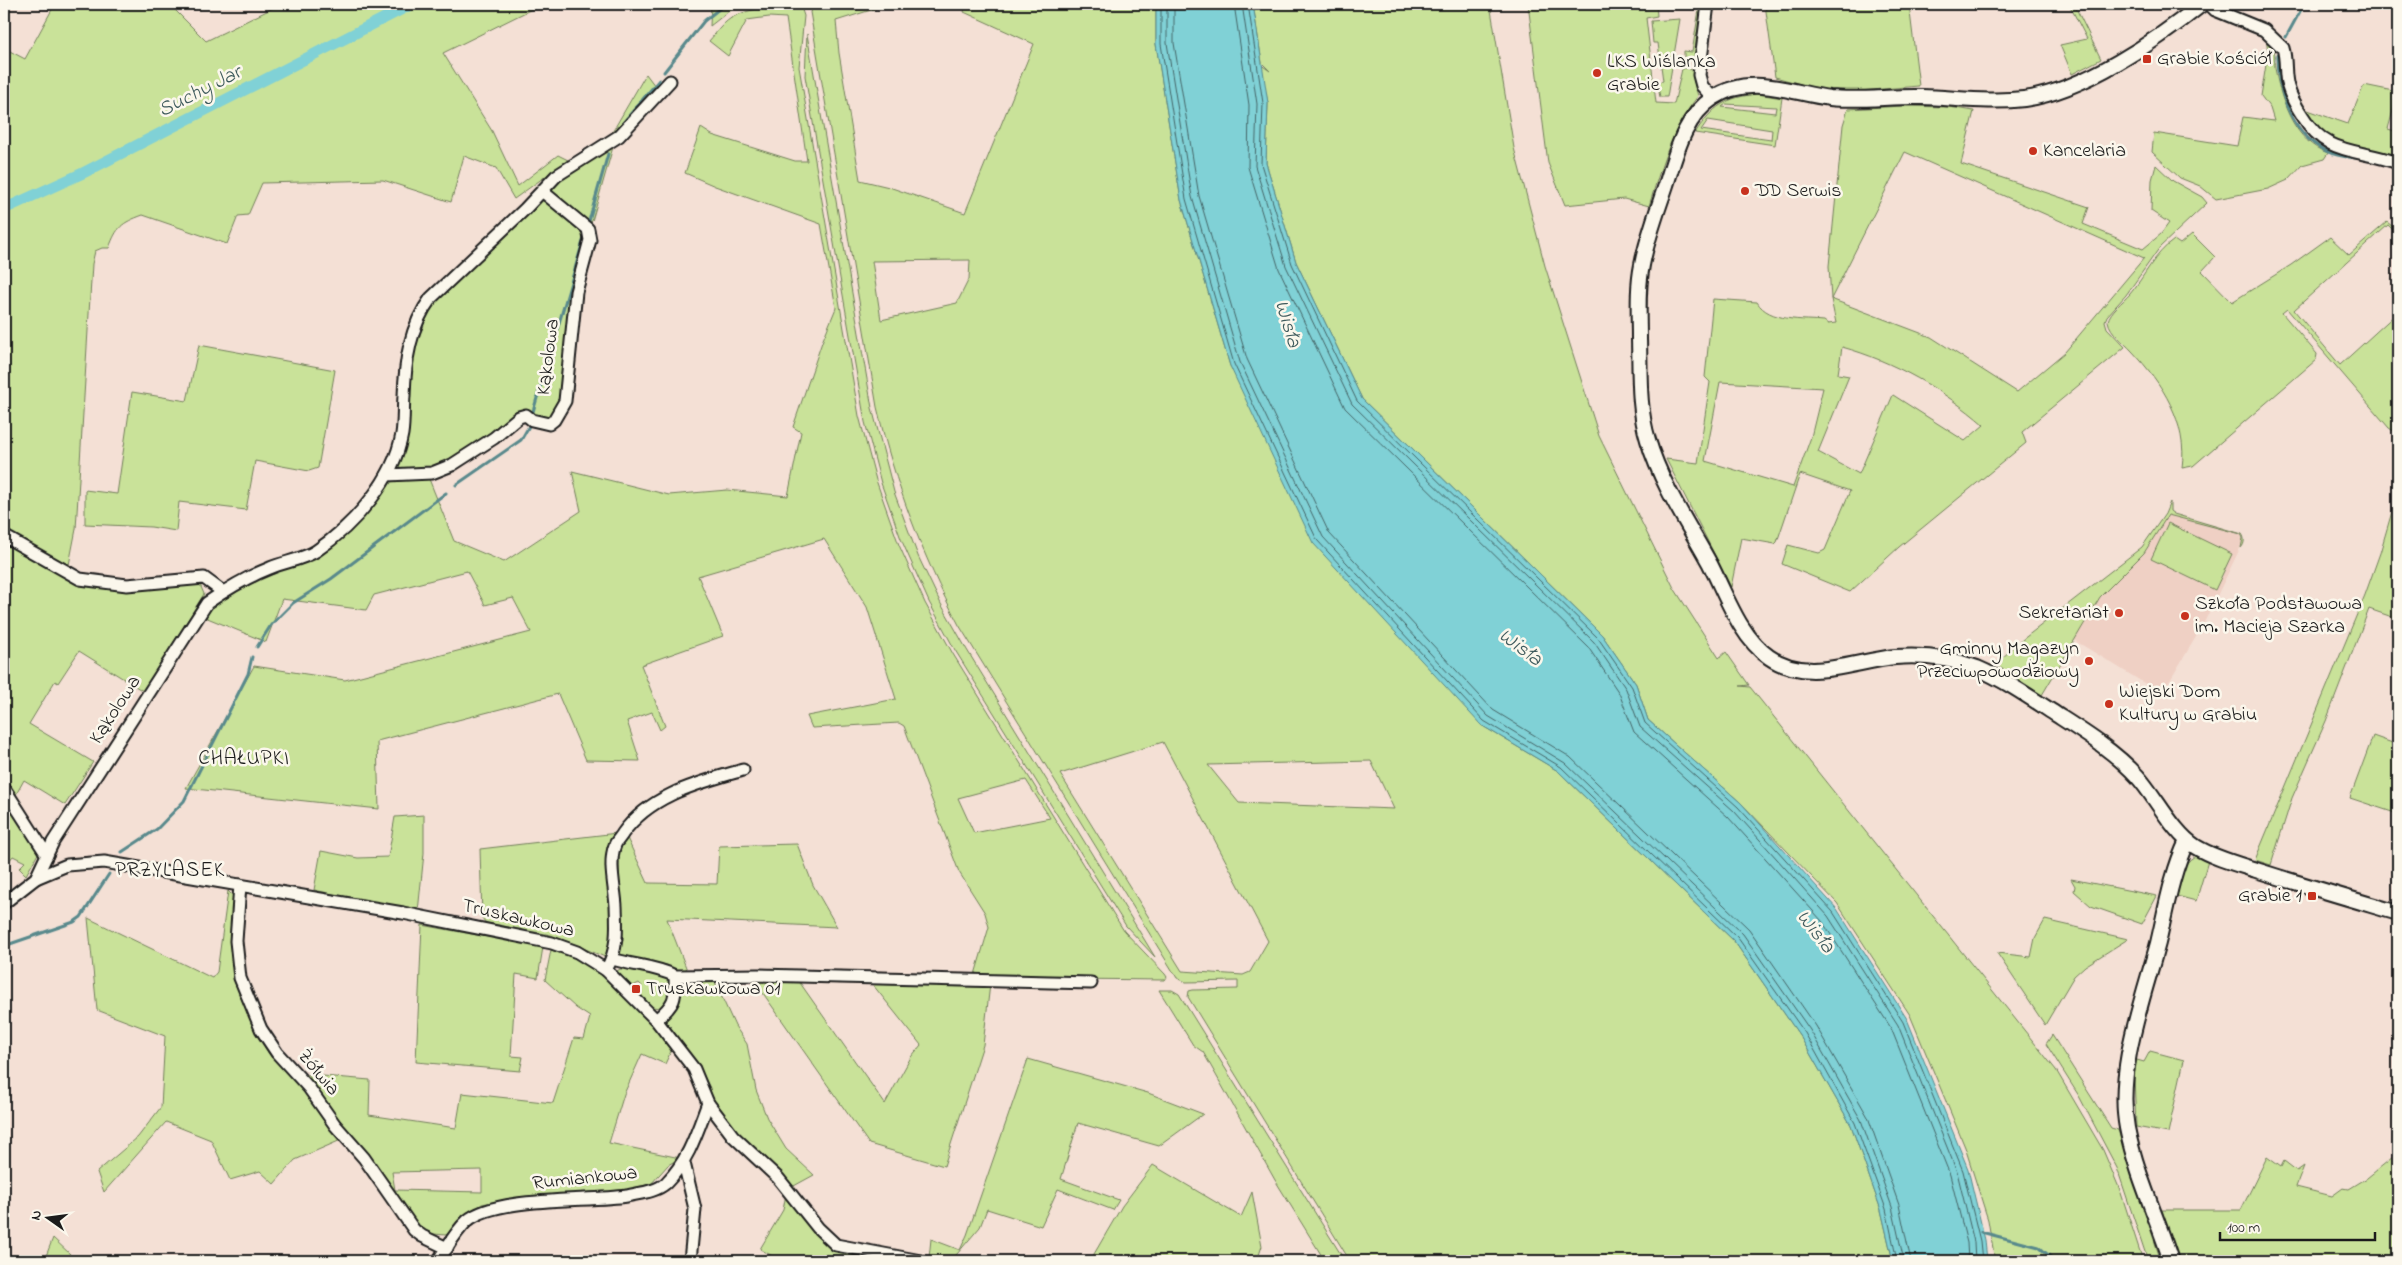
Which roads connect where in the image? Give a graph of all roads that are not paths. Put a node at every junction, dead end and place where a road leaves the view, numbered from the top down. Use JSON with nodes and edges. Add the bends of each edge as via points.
{"nodes":[{"id":1,"x":1708,"y":4,"type":"edge"},
{"id":2,"x":2202,"y":4,"type":"edge"},
{"id":3,"x":2209,"y":4,"type":"edge"},
{"id":4,"x":670,"y":81,"type":"dead end"},
{"id":5,"x":1713,"y":98,"type":"junction"},
{"id":6,"x":2398,"y":163,"type":"edge"},
{"id":7,"x":542,"y":191,"type":"junction"},
{"id":8,"x":387,"y":475,"type":"junction"},
{"id":9,"x":4,"y":536,"type":"edge"},
{"id":10,"x":223,"y":592,"type":"junction"},
{"id":11,"x":743,"y":770,"type":"dead end"},
{"id":12,"x":4,"y":788,"type":"edge"},
{"id":13,"x":2187,"y":841,"type":"junction"},
{"id":14,"x":47,"y":854,"type":"junction"},
{"id":15,"x":36,"y":878,"type":"junction"},
{"id":16,"x":240,"y":886,"type":"junction"},
{"id":17,"x":4,"y":903,"type":"edge"},
{"id":18,"x":2398,"y":913,"type":"edge"},
{"id":19,"x":613,"y":958,"type":"junction"},
{"id":20,"x":606,"y":970,"type":"junction"},
{"id":21,"x":675,"y":976,"type":"junction"},
{"id":22,"x":1091,"y":983,"type":"dead end"},
{"id":23,"x":656,"y":1020,"type":"junction"},
{"id":24,"x":708,"y":1103,"type":"junction"},
{"id":25,"x":684,"y":1163,"type":"junction"},
{"id":26,"x":446,"y":1248,"type":"junction"},
{"id":27,"x":438,"y":1261,"type":"edge"},
{"id":28,"x":690,"y":1261,"type":"edge"},
{"id":29,"x":921,"y":1261,"type":"edge"},
{"id":30,"x":2171,"y":1261,"type":"edge"}],
"edges":[{"from":1,"to":5,"type":"street","via":[[1699,75],[1702,86]]},
{"from":2,"to":5,"type":"street","via":[[2166,32],[2096,73],[2032,98],[1842,98],[1756,85],[1736,87]]},
{"from":3,"to":6,"type":"street","via":[[2264,30],[2284,48],[2286,80],[2291,96],[2308,125],[2322,140],[2336,147]]},
{"from":4,"to":7,"type":"street","name":"Kąkolowa","via":[[619,136],[556,176]]},
{"from":5,"to":13,"type":"street","via":[[1694,116],[1685,132],[1647,241],[1638,299],[1640,392],[1647,436],[1661,473],[1748,634],[1772,659],[1802,670],[1830,669],[1898,657],[1922,657],[1960,662],[1996,677],[2119,758]]},
{"from":7,"to":8,"type":"street","name":"Kąkolowa","via":[[431,298],[419,314],[411,339],[402,432],[396,457]]},
{"from":7,"to":8,"type":"street","name":"Kąkolowa","via":[[588,229],[590,240],[576,292],[565,401],[549,424],[526,415],[519,417],[494,438],[452,465],[432,473]]},
{"from":8,"to":10,"type":"street","name":"Kąkolowa","via":[[350,523],[315,552],[269,568]]},
{"from":9,"to":10,"type":"street","via":[[80,579],[127,585],[204,578]]},
{"from":10,"to":14,"type":"street","name":"Kąkolowa","via":[[207,603]]},
{"from":11,"to":19,"type":"street","via":[[662,798],[634,818],[614,845],[617,940]]},
{"from":12,"to":14,"type":"street"},
{"from":13,"to":18,"type":"street","via":[[2205,852],[2247,867]]},
{"from":13,"to":30,"type":"street","via":[[2160,932],[2126,1078],[2127,1127]]},
{"from":14,"to":15,"type":"street","name":"Kąkolowa"},
{"from":15,"to":16,"type":"street","name":"Truskawkowa","via":[[67,865],[104,862]]},
{"from":15,"to":17,"type":"street","name":"Kąkolowa"},
{"from":16,"to":20,"type":"street","name":"Truskawkowa","via":[[403,913],[552,943],[577,952]]},
{"from":16,"to":26,"type":"street","name":"Żółwia","via":[[236,941],[240,978],[261,1029],[364,1158],[414,1230]]},
{"from":19,"to":20,"type":"street"},
{"from":19,"to":21,"type":"street","via":[[634,966],[663,969]]},
{"from":20,"to":23,"type":"street","name":"Truskawkowa"},
{"from":21,"to":22,"type":"street"},
{"from":21,"to":23,"type":"street","via":[[676,998]]},
{"from":23,"to":24,"type":"street","name":"Truskawkowa","via":[[694,1069]]},
{"from":24,"to":25,"type":"street","name":"Rumiankowa"},
{"from":24,"to":29,"type":"street","name":"Truskawkowa","via":[[733,1136],[778,1178],[836,1245]]},
{"from":25,"to":26,"type":"street","name":"Rumiankowa","via":[[653,1191],[602,1200],[519,1204],[478,1214],[467,1222]]},
{"from":25,"to":28,"type":"street","via":[[695,1209]]},
{"from":26,"to":27,"type":"street","name":"Rumiankowa"}]}
